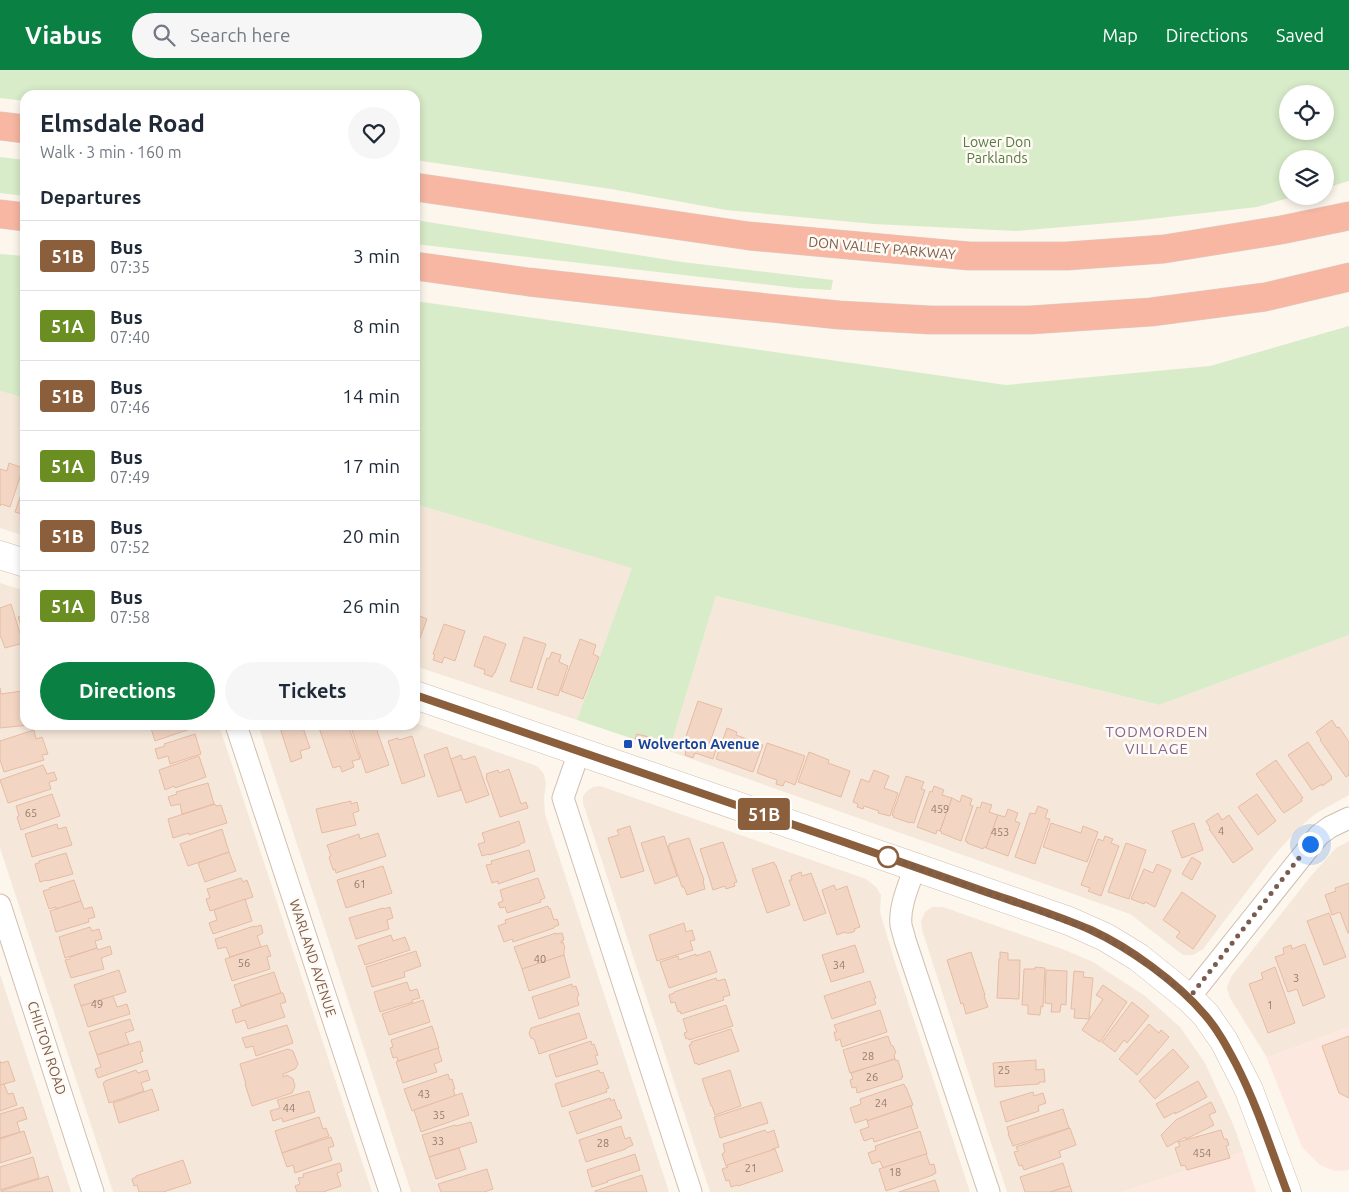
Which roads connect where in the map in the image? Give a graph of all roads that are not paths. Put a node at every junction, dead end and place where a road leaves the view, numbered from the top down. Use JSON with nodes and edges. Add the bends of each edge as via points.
{"nodes":[{"id":1,"x":0,"y":126,"type":"edge"},
{"id":2,"x":20,"y":128,"type":"edge"},
{"id":3,"x":420,"y":189,"type":"edge"},
{"id":4,"x":0,"y":214,"type":"edge"},
{"id":5,"x":20,"y":216,"type":"edge"},
{"id":6,"x":1349,"y":216,"type":"edge"},
{"id":7,"x":420,"y":267,"type":"edge"},
{"id":8,"x":1349,"y":277,"type":"edge"},
{"id":9,"x":0,"y":555,"type":"edge"},
{"id":10,"x":20,"y":561,"type":"edge"},
{"id":11,"x":420,"y":697,"type":"edge"},
{"id":12,"x":238,"y":730,"type":"edge"},
{"id":13,"x":578,"y":752,"type":"junction"},
{"id":14,"x":1349,"y":818,"type":"edge"},
{"id":15,"x":915,"y":867,"type":"junction"},
{"id":16,"x":0,"y":905,"type":"edge"},
{"id":17,"x":1189,"y":998,"type":"junction"},
{"id":18,"x":93,"y":1192,"type":"edge"},
{"id":19,"x":390,"y":1192,"type":"edge"},
{"id":20,"x":691,"y":1192,"type":"edge"},
{"id":21,"x":989,"y":1192,"type":"edge"},
{"id":22,"x":1287,"y":1192,"type":"edge"}],
"edges":[{"from":1,"to":2,"type":"highway"},
{"from":3,"to":6,"type":"highway","name":"DON VALLEY PARKWAY","via":[[749,236],[969,256],[1067,256],[1164,249]]},
{"from":4,"to":5,"type":"highway"},
{"from":7,"to":8,"type":"highway","via":[[671,298],[930,320],[1030,320],[1151,312],[1265,297]]},
{"from":9,"to":10,"type":"street"},
{"from":11,"to":13,"type":"street"},
{"from":12,"to":19,"type":"street","name":"WARLAND AVENUE"},
{"from":13,"to":15,"type":"street"},
{"from":13,"to":20,"type":"street","via":[[563,798]]},
{"from":14,"to":17,"type":"street","via":[[1319,835]]},
{"from":15,"to":17,"type":"street","via":[[1105,937],[1138,957]]},
{"from":15,"to":21,"type":"street","via":[[901,914],[901,925]]},
{"from":16,"to":18,"type":"street","name":"CHILTON ROAD"},
{"from":17,"to":22,"type":"street","via":[[1224,1041],[1249,1090]]}]}
